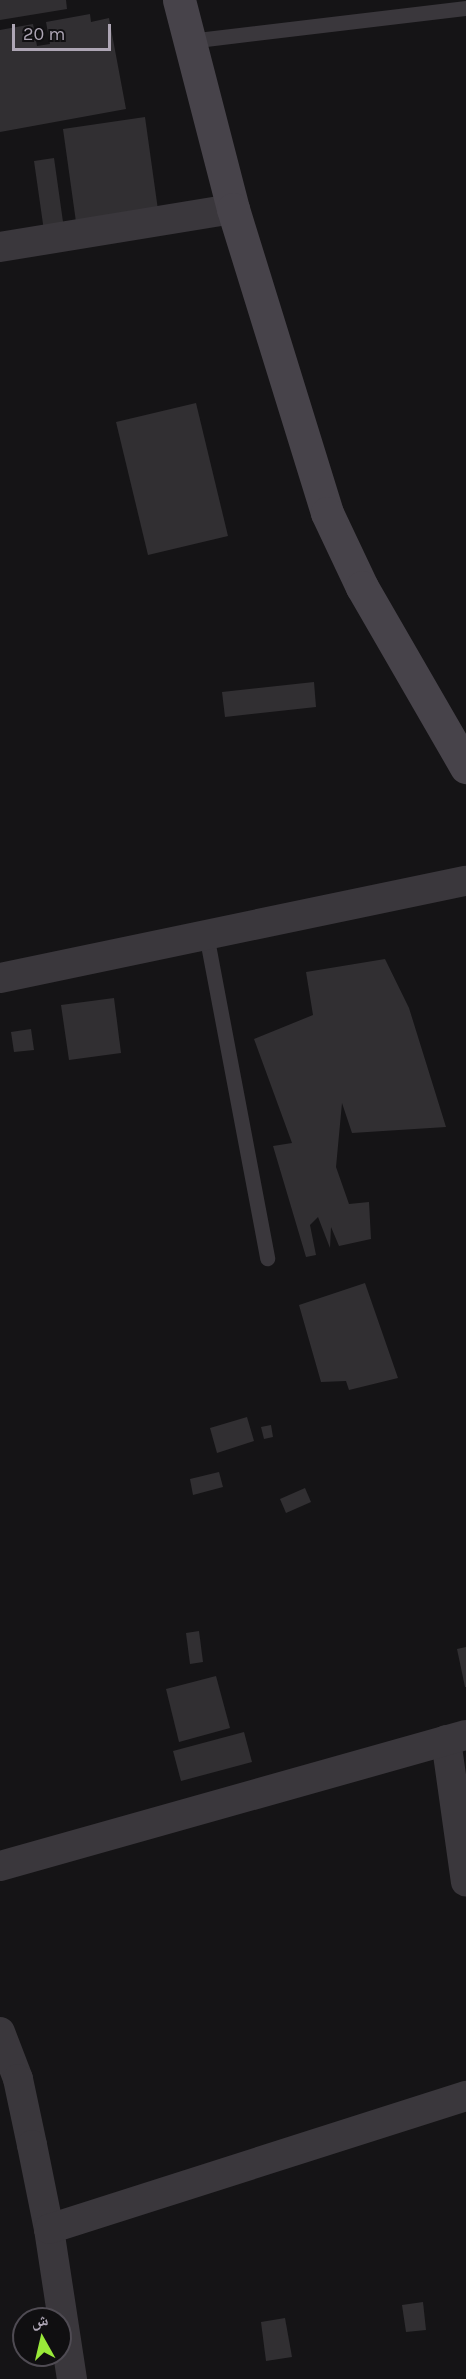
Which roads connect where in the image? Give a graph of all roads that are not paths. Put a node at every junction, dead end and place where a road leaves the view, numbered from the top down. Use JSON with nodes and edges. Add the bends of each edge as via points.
{"nodes":[{"id":1,"x":179,"y":0,"type":"edge"},
{"id":2,"x":466,"y":8,"type":"edge"},
{"id":3,"x":189,"y":41,"type":"junction"},
{"id":4,"x":233,"y":209,"type":"junction"},
{"id":5,"x":0,"y":247,"type":"edge"},
{"id":6,"x":466,"y":768,"type":"edge"},
{"id":7,"x":466,"y":880,"type":"edge"},
{"id":8,"x":206,"y":934,"type":"junction"},
{"id":9,"x":0,"y":978,"type":"edge"},
{"id":10,"x":267,"y":1258,"type":"dead end"},
{"id":11,"x":456,"y":1737,"type":"edge"},
{"id":12,"x":0,"y":1866,"type":"edge"},
{"id":13,"x":466,"y":1882,"type":"edge"},
{"id":14,"x":0,"y":2031,"type":"edge"},
{"id":15,"x":466,"y":2096,"type":"edge"},
{"id":16,"x":50,"y":2229,"type":"junction"},
{"id":17,"x":72,"y":2379,"type":"edge"}],
"edges":[{"from":1,"to":3,"type":"main road"},
{"from":2,"to":3,"type":"lane"},
{"from":3,"to":4,"type":"main road"},
{"from":4,"to":5,"type":"street"},
{"from":4,"to":6,"type":"main road","via":[[292,411],[327,513],[362,587]]},
{"from":7,"to":8,"type":"street"},
{"from":8,"to":9,"type":"street"},
{"from":8,"to":10,"type":"lane"},
{"from":11,"to":12,"type":"street"},
{"from":11,"to":13,"type":"street"},
{"from":14,"to":16,"type":"street","via":[[18,2079]]},
{"from":15,"to":16,"type":"street"},
{"from":16,"to":17,"type":"street"}]}
